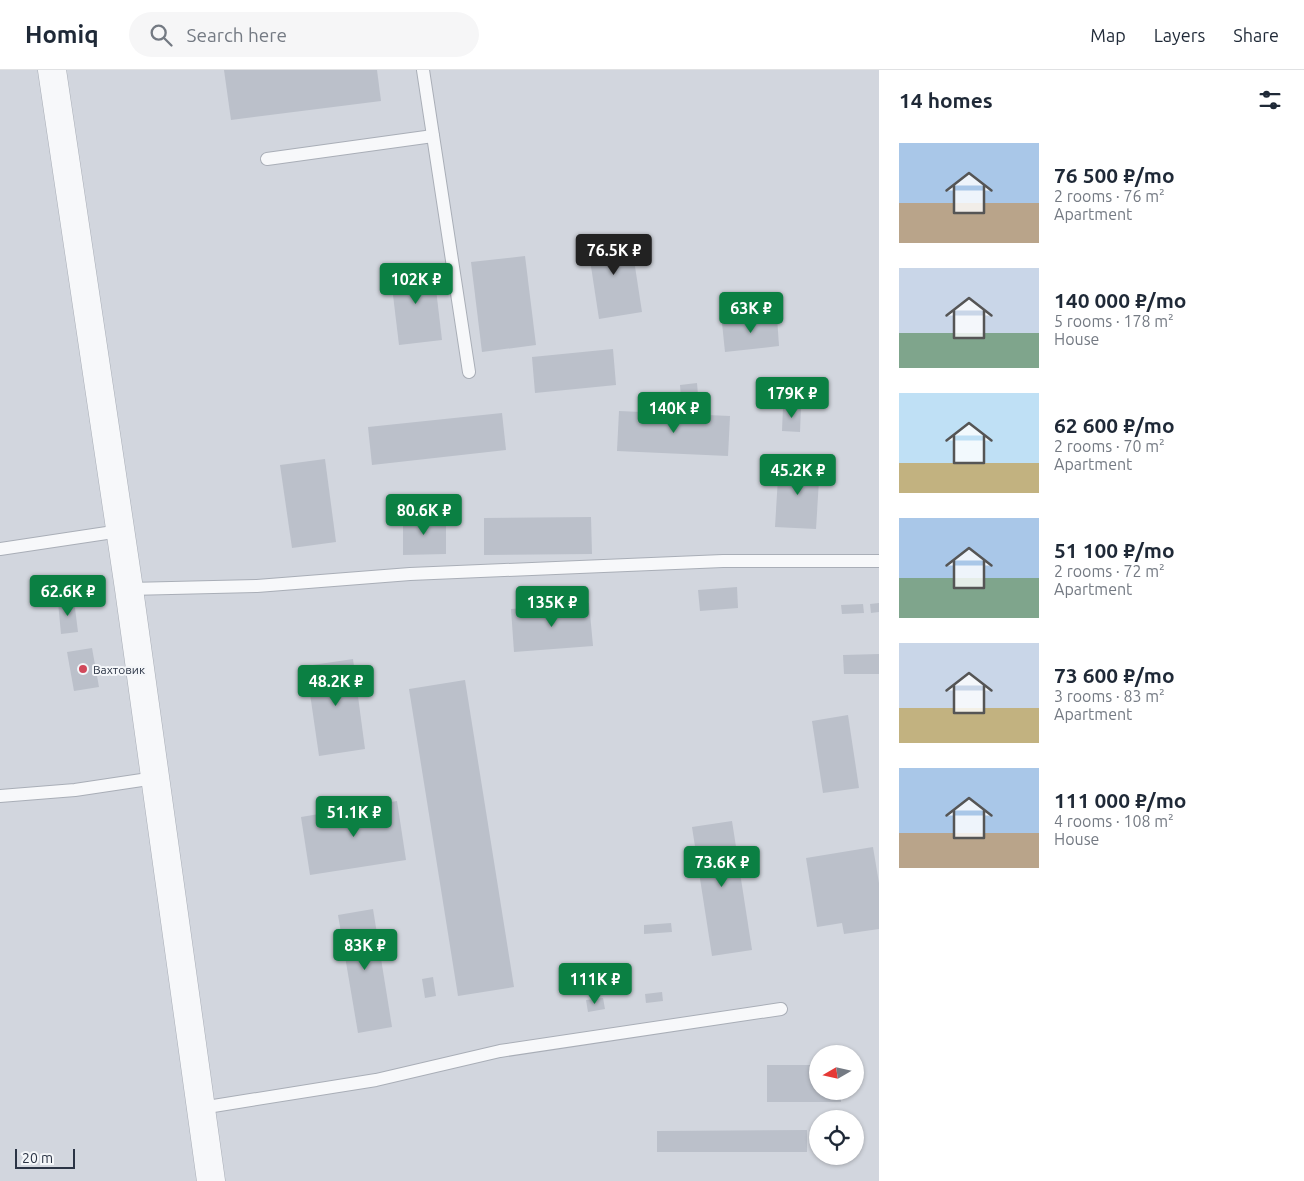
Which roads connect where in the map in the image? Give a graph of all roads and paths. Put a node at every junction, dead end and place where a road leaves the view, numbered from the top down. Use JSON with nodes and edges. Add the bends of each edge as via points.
{"nodes":[{"id":1,"x":52,"y":70,"type":"edge"},
{"id":2,"x":423,"y":70,"type":"edge"},
{"id":3,"x":433,"y":136,"type":"junction"},
{"id":4,"x":267,"y":159,"type":"dead end"},
{"id":5,"x":469,"y":372,"type":"dead end"},
{"id":6,"x":120,"y":532,"type":"junction"},
{"id":7,"x":0,"y":549,"type":"edge"},
{"id":8,"x":879,"y":562,"type":"edge"},
{"id":9,"x":129,"y":589,"type":"junction"},
{"id":10,"x":155,"y":778,"type":"junction"},
{"id":11,"x":0,"y":796,"type":"edge"},
{"id":12,"x":781,"y":1009,"type":"dead end"},
{"id":13,"x":201,"y":1108,"type":"junction"},
{"id":14,"x":211,"y":1181,"type":"edge"}],
"edges":[{"from":1,"to":6,"type":"street"},
{"from":2,"to":3,"type":"lane"},
{"from":3,"to":4,"type":"lane"},
{"from":3,"to":5,"type":"lane"},
{"from":6,"to":7,"type":"lane"},
{"from":6,"to":9,"type":"street"},
{"from":8,"to":9,"type":"lane","via":[[724,561],[410,574],[257,586]]},
{"from":9,"to":10,"type":"street"},
{"from":10,"to":11,"type":"lane","via":[[74,790]]},
{"from":10,"to":13,"type":"street"},
{"from":12,"to":13,"type":"lane","via":[[500,1051],[376,1080]]},
{"from":13,"to":14,"type":"street"}]}
